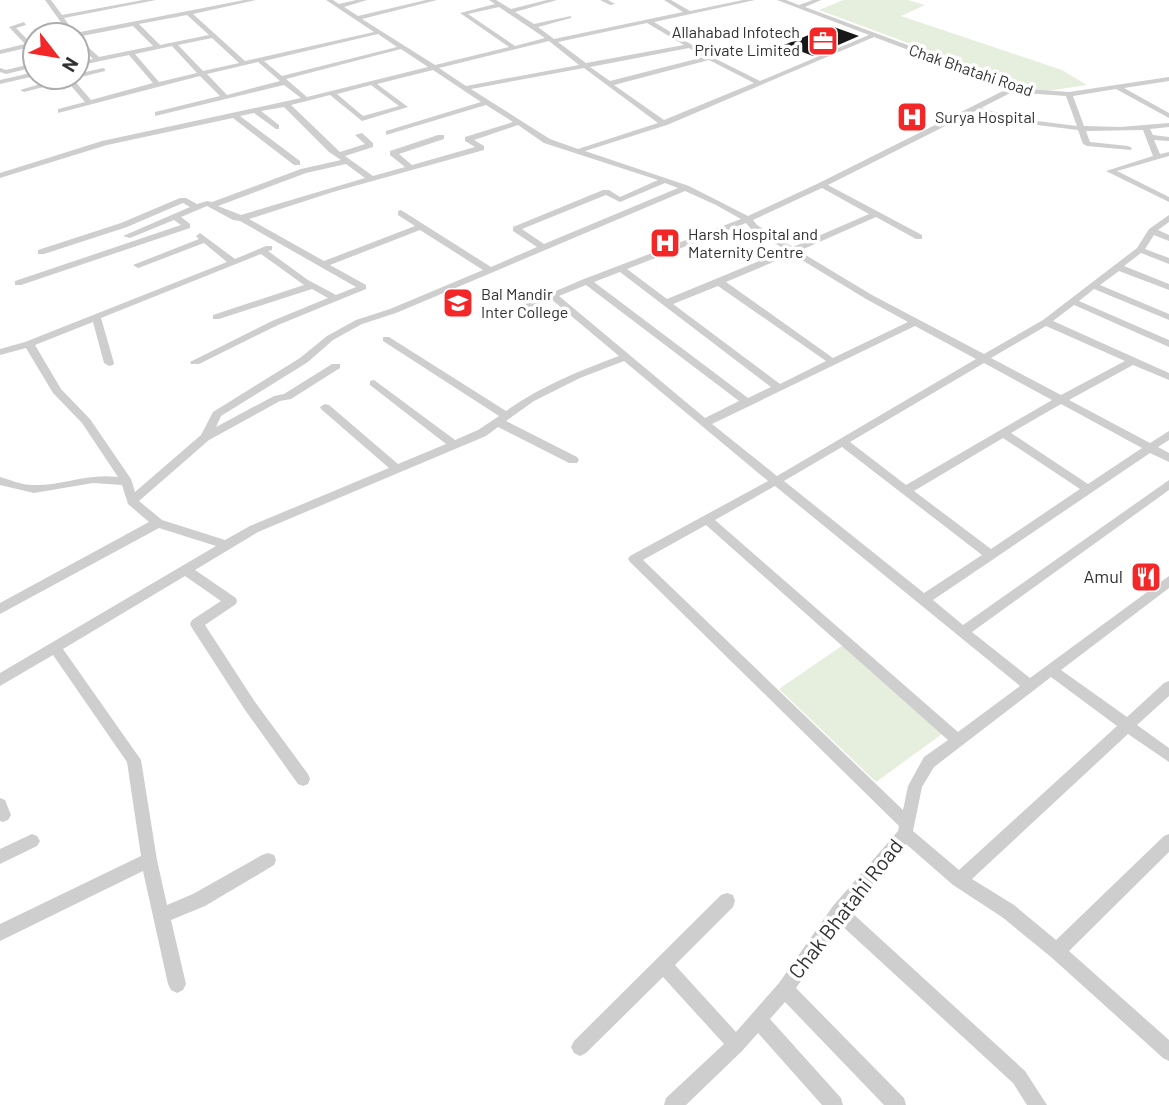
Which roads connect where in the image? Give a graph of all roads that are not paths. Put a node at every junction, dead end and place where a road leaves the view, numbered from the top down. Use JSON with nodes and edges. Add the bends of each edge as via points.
{"nodes":[{"id":1,"x":48,"y":0,"type":"edge"},
{"id":2,"x":153,"y":0,"type":"edge"},
{"id":3,"x":253,"y":0,"type":"edge"},
{"id":4,"x":330,"y":0,"type":"edge"},
{"id":5,"x":364,"y":0,"type":"edge"},
{"id":6,"x":434,"y":0,"type":"edge"},
{"id":7,"x":492,"y":0,"type":"edge"},
{"id":8,"x":554,"y":0,"type":"edge"},
{"id":9,"x":603,"y":0,"type":"edge"},
{"id":10,"x":667,"y":0,"type":"edge"},
{"id":11,"x":752,"y":0,"type":"edge"},
{"id":12,"x":780,"y":0,"type":"edge"},
{"id":13,"x":818,"y":0,"type":"edge"},
{"id":14,"x":140,"y":1,"type":"edge"},
{"id":15,"x":422,"y":1,"type":"edge"},
{"id":16,"x":501,"y":5,"type":"junction"},
{"id":17,"x":612,"y":5,"type":"dead end"},
{"id":18,"x":339,"y":6,"type":"junction"},
{"id":19,"x":800,"y":7,"type":"junction"},
{"id":20,"x":511,"y":11,"type":"junction"},
{"id":21,"x":189,"y":13,"type":"junction"},
{"id":22,"x":689,"y":13,"type":"junction"},
{"id":23,"x":60,"y":17,"type":"junction"},
{"id":24,"x":569,"y":17,"type":"dead end"},
{"id":25,"x":357,"y":18,"type":"junction"},
{"id":26,"x":648,"y":20,"type":"junction"},
{"id":27,"x":63,"y":21,"type":"edge"},
{"id":28,"x":135,"y":24,"type":"junction"},
{"id":29,"x":21,"y":25,"type":"edge"},
{"id":30,"x":533,"y":26,"type":"junction"},
{"id":31,"x":380,"y":32,"type":"junction"},
{"id":32,"x":91,"y":33,"type":"edge"},
{"id":33,"x":21,"y":35,"type":"edge"},
{"id":34,"x":214,"y":36,"type":"junction"},
{"id":35,"x":872,"y":36,"type":"junction"},
{"id":36,"x":551,"y":40,"type":"junction"},
{"id":37,"x":173,"y":44,"type":"junction"},
{"id":38,"x":689,"y":46,"type":"junction"},
{"id":39,"x":21,"y":47,"type":"edge"},
{"id":40,"x":158,"y":47,"type":"junction"},
{"id":41,"x":403,"y":47,"type":"junction"},
{"id":42,"x":513,"y":47,"type":"junction"},
{"id":43,"x":0,"y":52,"type":"edge"},
{"id":44,"x":91,"y":53,"type":"edge"},
{"id":45,"x":131,"y":53,"type":"junction"},
{"id":46,"x":710,"y":58,"type":"junction"},
{"id":47,"x":97,"y":60,"type":"junction"},
{"id":48,"x":259,"y":60,"type":"junction"},
{"id":49,"x":91,"y":61,"type":"edge"},
{"id":50,"x":243,"y":64,"type":"junction"},
{"id":51,"x":433,"y":66,"type":"junction"},
{"id":52,"x":586,"y":66,"type":"junction"},
{"id":53,"x":21,"y":68,"type":"edge"},
{"id":54,"x":103,"y":70,"type":"dead end"},
{"id":55,"x":3,"y":71,"type":"edge"},
{"id":56,"x":91,"y":73,"type":"edge"},
{"id":57,"x":201,"y":74,"type":"junction"},
{"id":58,"x":21,"y":78,"type":"edge"},
{"id":59,"x":1169,"y":79,"type":"edge"},
{"id":60,"x":12,"y":80,"type":"junction"},
{"id":61,"x":284,"y":80,"type":"junction"},
{"id":62,"x":0,"y":82,"type":"edge"},
{"id":63,"x":371,"y":82,"type":"junction"},
{"id":64,"x":157,"y":84,"type":"junction"},
{"id":65,"x":608,"y":84,"type":"junction"},
{"id":66,"x":761,"y":84,"type":"junction"},
{"id":67,"x":1117,"y":87,"type":"junction"},
{"id":68,"x":465,"y":88,"type":"junction"},
{"id":69,"x":1014,"y":88,"type":"junction"},
{"id":70,"x":81,"y":91,"type":"edge"},
{"id":71,"x":332,"y":93,"type":"junction"},
{"id":72,"x":1069,"y":94,"type":"junction"},
{"id":73,"x":224,"y":96,"type":"junction"},
{"id":74,"x":306,"y":99,"type":"junction"},
{"id":75,"x":488,"y":102,"type":"junction"},
{"id":76,"x":89,"y":103,"type":"junction"},
{"id":77,"x":286,"y":104,"type":"junction"},
{"id":78,"x":974,"y":108,"type":"junction"},
{"id":79,"x":255,"y":110,"type":"junction"},
{"id":80,"x":61,"y":111,"type":"dead end"},
{"id":81,"x":158,"y":114,"type":"dead end"},
{"id":82,"x":234,"y":115,"type":"junction"},
{"id":83,"x":1169,"y":116,"type":"edge"},
{"id":84,"x":664,"y":122,"type":"junction"},
{"id":85,"x":517,"y":123,"type":"junction"},
{"id":86,"x":1169,"y":125,"type":"edge"},
{"id":87,"x":276,"y":127,"type":"dead end"},
{"id":88,"x":1083,"y":127,"type":"junction"},
{"id":89,"x":1146,"y":128,"type":"junction"},
{"id":90,"x":389,"y":133,"type":"dead end"},
{"id":91,"x":359,"y":135,"type":"dead end"},
{"id":92,"x":441,"y":137,"type":"dead end"},
{"id":93,"x":1150,"y":137,"type":"junction"},
{"id":94,"x":1169,"y":139,"type":"edge"},
{"id":95,"x":1128,"y":148,"type":"dead end"},
{"id":96,"x":578,"y":151,"type":"junction"},
{"id":97,"x":339,"y":155,"type":"junction"},
{"id":98,"x":1169,"y":155,"type":"edge"},
{"id":99,"x":1157,"y":156,"type":"junction"},
{"id":100,"x":348,"y":161,"type":"junction"},
{"id":101,"x":297,"y":163,"type":"dead end"},
{"id":102,"x":411,"y":168,"type":"junction"},
{"id":103,"x":0,"y":176,"type":"edge"},
{"id":104,"x":372,"y":179,"type":"junction"},
{"id":105,"x":665,"y":180,"type":"junction"},
{"id":106,"x":822,"y":184,"type":"junction"},
{"id":107,"x":686,"y":188,"type":"junction"},
{"id":108,"x":620,"y":200,"type":"junction"},
{"id":109,"x":1169,"y":200,"type":"edge"},
{"id":110,"x":212,"y":205,"type":"junction"},
{"id":111,"x":195,"y":207,"type":"junction"},
{"id":112,"x":636,"y":209,"type":"junction"},
{"id":113,"x":401,"y":213,"type":"dead end"},
{"id":114,"x":876,"y":214,"type":"junction"},
{"id":115,"x":174,"y":216,"type":"junction"},
{"id":116,"x":242,"y":218,"type":"junction"},
{"id":117,"x":1169,"y":218,"type":"edge"},
{"id":118,"x":748,"y":219,"type":"junction"},
{"id":119,"x":117,"y":226,"type":"junction"},
{"id":120,"x":421,"y":227,"type":"junction"},
{"id":121,"x":1152,"y":231,"type":"junction"},
{"id":122,"x":127,"y":236,"type":"junction"},
{"id":123,"x":919,"y":237,"type":"dead end"},
{"id":124,"x":1169,"y":238,"type":"edge"},
{"id":125,"x":282,"y":243,"type":"junction"},
{"id":126,"x":135,"y":245,"type":"junction"},
{"id":127,"x":544,"y":248,"type":"junction"},
{"id":128,"x":1140,"y":250,"type":"junction"},
{"id":129,"x":262,"y":251,"type":"junction"},
{"id":130,"x":794,"y":251,"type":"junction"},
{"id":131,"x":41,"y":252,"type":"dead end"},
{"id":132,"x":1169,"y":261,"type":"edge"},
{"id":133,"x":233,"y":262,"type":"junction"},
{"id":134,"x":324,"y":264,"type":"junction"},
{"id":135,"x":138,"y":265,"type":"dead end"},
{"id":136,"x":1118,"y":267,"type":"junction"},
{"id":137,"x":620,"y":268,"type":"junction"},
{"id":138,"x":490,"y":270,"type":"junction"},
{"id":139,"x":587,"y":281,"type":"junction"},
{"id":140,"x":719,"y":282,"type":"junction"},
{"id":141,"x":18,"y":283,"type":"dead end"},
{"id":142,"x":312,"y":286,"type":"junction"},
{"id":143,"x":1094,"y":286,"type":"junction"},
{"id":144,"x":1169,"y":287,"type":"edge"},
{"id":145,"x":552,"y":295,"type":"junction"},
{"id":146,"x":335,"y":298,"type":"junction"},
{"id":147,"x":1074,"y":302,"type":"junction"},
{"id":148,"x":666,"y":303,"type":"junction"},
{"id":149,"x":511,"y":312,"type":"dead end"},
{"id":150,"x":96,"y":316,"type":"junction"},
{"id":151,"x":216,"y":317,"type":"dead end"},
{"id":152,"x":1169,"y":317,"type":"edge"},
{"id":153,"x":915,"y":322,"type":"junction"},
{"id":154,"x":1046,"y":322,"type":"junction"},
{"id":155,"x":386,"y":339,"type":"dead end"},
{"id":156,"x":29,"y":344,"type":"junction"},
{"id":157,"x":1169,"y":344,"type":"edge"},
{"id":158,"x":0,"y":352,"type":"edge"},
{"id":159,"x":626,"y":357,"type":"junction"},
{"id":160,"x":983,"y":360,"type":"junction"},
{"id":161,"x":1132,"y":361,"type":"junction"},
{"id":162,"x":195,"y":362,"type":"dead end"},
{"id":163,"x":833,"y":362,"type":"junction"},
{"id":164,"x":109,"y":363,"type":"dead end"},
{"id":165,"x":336,"y":366,"type":"dead end"},
{"id":166,"x":1169,"y":377,"type":"edge"},
{"id":167,"x":374,"y":383,"type":"dead end"},
{"id":168,"x":779,"y":388,"type":"junction"},
{"id":169,"x":1060,"y":400,"type":"junction"},
{"id":170,"x":747,"y":402,"type":"junction"},
{"id":171,"x":325,"y":407,"type":"dead end"},
{"id":172,"x":502,"y":419,"type":"junction"},
{"id":173,"x":704,"y":423,"type":"junction"},
{"id":174,"x":1004,"y":434,"type":"junction"},
{"id":175,"x":1169,"y":435,"type":"edge"},
{"id":176,"x":205,"y":437,"type":"junction"},
{"id":177,"x":841,"y":442,"type":"junction"},
{"id":178,"x":454,"y":445,"type":"junction"},
{"id":179,"x":1151,"y":448,"type":"junction"},
{"id":180,"x":1169,"y":458,"type":"edge"},
{"id":181,"x":573,"y":460,"type":"dead end"},
{"id":182,"x":397,"y":469,"type":"junction"},
{"id":183,"x":0,"y":481,"type":"edge"},
{"id":184,"x":776,"y":481,"type":"junction"},
{"id":185,"x":127,"y":482,"type":"junction"},
{"id":186,"x":1169,"y":484,"type":"edge"},
{"id":187,"x":906,"y":490,"type":"junction"},
{"id":188,"x":1089,"y":490,"type":"junction"},
{"id":189,"x":132,"y":501,"type":"junction"},
{"id":190,"x":707,"y":519,"type":"junction"},
{"id":191,"x":158,"y":523,"type":"junction"},
{"id":192,"x":226,"y":545,"type":"junction"},
{"id":193,"x":992,"y":556,"type":"junction"},
{"id":194,"x":185,"y":570,"type":"junction"},
{"id":195,"x":1169,"y":581,"type":"edge"},
{"id":196,"x":924,"y":600,"type":"junction"},
{"id":197,"x":0,"y":609,"type":"edge"},
{"id":198,"x":963,"y":632,"type":"junction"},
{"id":199,"x":55,"y":648,"type":"junction"},
{"id":200,"x":1051,"y":670,"type":"junction"},
{"id":201,"x":0,"y":680,"type":"edge"},
{"id":202,"x":1030,"y":686,"type":"junction"},
{"id":203,"x":1169,"y":687,"type":"edge"},
{"id":204,"x":1126,"y":725,"type":"junction"},
{"id":205,"x":958,"y":740,"type":"junction"},
{"id":206,"x":1169,"y":757,"type":"edge"},
{"id":207,"x":303,"y":779,"type":"dead end"},
{"id":208,"x":905,"y":829,"type":"junction"},
{"id":209,"x":32,"y":841,"type":"dead end"},
{"id":210,"x":1169,"y":841,"type":"edge"},
{"id":211,"x":0,"y":857,"type":"edge"},
{"id":212,"x":149,"y":860,"type":"junction"},
{"id":213,"x":268,"y":860,"type":"dead end"},
{"id":214,"x":959,"y":880,"type":"junction"},
{"id":215,"x":727,"y":901,"type":"dead end"},
{"id":216,"x":839,"y":912,"type":"junction"},
{"id":217,"x":162,"y":916,"type":"junction"},
{"id":218,"x":0,"y":933,"type":"edge"},
{"id":219,"x":1057,"y":951,"type":"junction"},
{"id":220,"x":663,"y":964,"type":"junction"},
{"id":221,"x":177,"y":984,"type":"dead end"},
{"id":222,"x":785,"y":989,"type":"junction"},
{"id":223,"x":758,"y":1019,"type":"junction"},
{"id":224,"x":736,"y":1045,"type":"junction"},
{"id":225,"x":580,"y":1047,"type":"dead end"},
{"id":226,"x":1169,"y":1052,"type":"edge"},
{"id":227,"x":673,"y":1105,"type":"edge"},
{"id":228,"x":834,"y":1105,"type":"edge"},
{"id":229,"x":897,"y":1105,"type":"edge"},
{"id":230,"x":1038,"y":1105,"type":"edge"}],
"edges":[{"from":1,"to":23,"type":"street"},
{"from":2,"to":14,"type":"street"},
{"from":3,"to":21,"type":"street"},
{"from":4,"to":18,"type":"street"},
{"from":5,"to":18,"type":"street"},
{"from":6,"to":15,"type":"street"},
{"from":7,"to":16,"type":"street"},
{"from":8,"to":20,"type":"street"},
{"from":9,"to":17,"type":"street"},
{"from":10,"to":22,"type":"street"},
{"from":11,"to":22,"type":"street"},
{"from":12,"to":19,"type":"street","name":"Chak Bhatahi Road"},
{"from":13,"to":19,"type":"street"},
{"from":14,"to":23,"type":"street"},
{"from":15,"to":25,"type":"street"},
{"from":16,"to":20,"type":"street"},
{"from":16,"to":42,"type":"street","via":[[463,13]]},
{"from":18,"to":25,"type":"street"},
{"from":19,"to":35,"type":"street","name":"Chak Bhatahi Road"},
{"from":20,"to":30,"type":"street"},
{"from":21,"to":28,"type":"street"},
{"from":21,"to":34,"type":"street"},
{"from":22,"to":26,"type":"street"},
{"from":23,"to":27,"type":"street"},
{"from":24,"to":30,"type":"street"},
{"from":25,"to":31,"type":"street"},
{"from":26,"to":36,"type":"street"},
{"from":26,"to":38,"type":"street"},
{"from":28,"to":32,"type":"street"},
{"from":28,"to":40,"type":"street"},
{"from":29,"to":33,"type":"street","via":[[12,27]]},
{"from":30,"to":36,"type":"street"},
{"from":31,"to":41,"type":"street"},
{"from":31,"to":48,"type":"street"},
{"from":34,"to":37,"type":"street"},
{"from":34,"to":50,"type":"street"},
{"from":35,"to":66,"type":"street"},
{"from":35,"to":69,"type":"street","name":"Chak Bhatahi Road"},
{"from":36,"to":42,"type":"street"},
{"from":36,"to":52,"type":"street"},
{"from":37,"to":40,"type":"street"},
{"from":37,"to":57,"type":"street"},
{"from":38,"to":46,"type":"street"},
{"from":38,"to":52,"type":"street"},
{"from":39,"to":43,"type":"street"},
{"from":40,"to":45,"type":"street"},
{"from":41,"to":51,"type":"street"},
{"from":41,"to":61,"type":"street"},
{"from":42,"to":51,"type":"street"},
{"from":44,"to":47,"type":"street"},
{"from":45,"to":47,"type":"street"},
{"from":45,"to":64,"type":"street"},
{"from":46,"to":65,"type":"street"},
{"from":46,"to":66,"type":"street"},
{"from":47,"to":49,"type":"street"},
{"from":48,"to":50,"type":"street"},
{"from":48,"to":61,"type":"street"},
{"from":50,"to":57,"type":"street"},
{"from":51,"to":63,"type":"street"},
{"from":51,"to":68,"type":"street"},
{"from":52,"to":65,"type":"street"},
{"from":52,"to":68,"type":"street"},
{"from":53,"to":55,"type":"street"},
{"from":54,"to":56,"type":"street"},
{"from":55,"to":60,"type":"street"},
{"from":57,"to":64,"type":"street"},
{"from":57,"to":73,"type":"street"},
{"from":58,"to":60,"type":"street"},
{"from":59,"to":67,"type":"street","name":"Chak Bhatahi Road"},
{"from":60,"to":62,"type":"street"},
{"from":61,"to":73,"type":"street"},
{"from":61,"to":74,"type":"street"},
{"from":63,"to":71,"type":"street"},
{"from":63,"to":71,"type":"street","via":[[404,107],[362,119]]},
{"from":64,"to":76,"type":"street"},
{"from":65,"to":84,"type":"street"},
{"from":66,"to":84,"type":"street"},
{"from":67,"to":72,"type":"street","name":"Chak Bhatahi Road"},
{"from":67,"to":83,"type":"street"},
{"from":68,"to":75,"type":"street"},
{"from":69,"to":72,"type":"street","name":"Chak Bhatahi Road"},
{"from":69,"to":78,"type":"street"},
{"from":70,"to":76,"type":"street"},
{"from":71,"to":74,"type":"street"},
{"from":72,"to":88,"type":"street"},
{"from":73,"to":81,"type":"street"},
{"from":74,"to":77,"type":"street"},
{"from":75,"to":85,"type":"street"},
{"from":75,"to":90,"type":"street"},
{"from":76,"to":80,"type":"street"},
{"from":77,"to":79,"type":"street"},
{"from":77,"to":97,"type":"street"},
{"from":78,"to":88,"type":"street","via":[[1004,118]]},
{"from":78,"to":106,"type":"street"},
{"from":79,"to":82,"type":"street"},
{"from":79,"to":87,"type":"street"},
{"from":82,"to":101,"type":"street"},
{"from":82,"to":103,"type":"street","via":[[105,144]]},
{"from":84,"to":96,"type":"street"},
{"from":85,"to":96,"type":"street","via":[[547,141]]},
{"from":85,"to":102,"type":"street","via":[[468,139],[481,148]]},
{"from":86,"to":89,"type":"street"},
{"from":88,"to":89,"type":"street"},
{"from":88,"to":95,"type":"street","via":[[1087,144]]},
{"from":89,"to":93,"type":"street"},
{"from":91,"to":97,"type":"street","via":[[370,145]]},
{"from":92,"to":102,"type":"street","via":[[393,153]]},
{"from":93,"to":94,"type":"street"},
{"from":93,"to":99,"type":"street"},
{"from":96,"to":105,"type":"street"},
{"from":97,"to":100,"type":"street"},
{"from":98,"to":99,"type":"street"},
{"from":99,"to":109,"type":"street","via":[[1110,171]]},
{"from":100,"to":104,"type":"street"},
{"from":100,"to":110,"type":"street","via":[[304,171]]},
{"from":102,"to":104,"type":"street"},
{"from":104,"to":116,"type":"street"},
{"from":105,"to":107,"type":"street"},
{"from":105,"to":108,"type":"street"},
{"from":106,"to":114,"type":"street"},
{"from":106,"to":118,"type":"street"},
{"from":107,"to":112,"type":"street"},
{"from":107,"to":118,"type":"street"},
{"from":108,"to":112,"type":"street"},
{"from":108,"to":127,"type":"street","via":[[606,192],[516,229]]},
{"from":110,"to":111,"type":"street"},
{"from":110,"to":116,"type":"street"},
{"from":111,"to":115,"type":"street"},
{"from":111,"to":119,"type":"street","via":[[183,200]]},
{"from":112,"to":127,"type":"street"},
{"from":113,"to":120,"type":"street"},
{"from":114,"to":123,"type":"street"},
{"from":114,"to":130,"type":"street"},
{"from":115,"to":122,"type":"street"},
{"from":115,"to":126,"type":"street","via":[[187,226]]},
{"from":116,"to":125,"type":"street"},
{"from":117,"to":121,"type":"street"},
{"from":118,"to":130,"type":"street"},
{"from":118,"to":137,"type":"street"},
{"from":119,"to":122,"type":"street"},
{"from":119,"to":131,"type":"street"},
{"from":120,"to":134,"type":"street"},
{"from":120,"to":138,"type":"street"},
{"from":121,"to":124,"type":"street"},
{"from":121,"to":128,"type":"street"},
{"from":122,"to":126,"type":"street"},
{"from":125,"to":129,"type":"street"},
{"from":125,"to":134,"type":"street"},
{"from":126,"to":141,"type":"street"},
{"from":127,"to":138,"type":"street"},
{"from":128,"to":132,"type":"street"},
{"from":128,"to":136,"type":"street"},
{"from":129,"to":133,"type":"street"},
{"from":129,"to":142,"type":"street"},
{"from":130,"to":140,"type":"street"},
{"from":130,"to":153,"type":"street"},
{"from":133,"to":135,"type":"street","via":[[202,237]]},
{"from":133,"to":150,"type":"street"},
{"from":134,"to":146,"type":"street","via":[[363,287]]},
{"from":136,"to":143,"type":"street"},
{"from":136,"to":144,"type":"street"},
{"from":137,"to":139,"type":"street"},
{"from":137,"to":148,"type":"street"},
{"from":138,"to":176,"type":"street","via":[[359,321],[217,414]]},
{"from":139,"to":145,"type":"street"},
{"from":139,"to":170,"type":"street"},
{"from":140,"to":148,"type":"street"},
{"from":140,"to":163,"type":"street"},
{"from":142,"to":146,"type":"street"},
{"from":142,"to":151,"type":"street"},
{"from":143,"to":147,"type":"street"},
{"from":143,"to":152,"type":"street"},
{"from":145,"to":149,"type":"street"},
{"from":145,"to":159,"type":"street"},
{"from":146,"to":162,"type":"street"},
{"from":147,"to":154,"type":"street"},
{"from":147,"to":157,"type":"street"},
{"from":148,"to":168,"type":"street"},
{"from":150,"to":156,"type":"street"},
{"from":150,"to":164,"type":"street"},
{"from":153,"to":160,"type":"street"},
{"from":153,"to":163,"type":"street"},
{"from":154,"to":160,"type":"street"},
{"from":154,"to":161,"type":"street"},
{"from":155,"to":172,"type":"street"},
{"from":156,"to":158,"type":"street"},
{"from":156,"to":185,"type":"street","via":[[57,391],[86,421]]},
{"from":159,"to":172,"type":"street","via":[[530,399]]},
{"from":159,"to":173,"type":"street"},
{"from":160,"to":169,"type":"street"},
{"from":160,"to":177,"type":"street"},
{"from":161,"to":166,"type":"street"},
{"from":161,"to":169,"type":"street"},
{"from":163,"to":168,"type":"street"},
{"from":165,"to":176,"type":"street","via":[[287,397]]},
{"from":167,"to":178,"type":"street"},
{"from":168,"to":170,"type":"street"},
{"from":169,"to":174,"type":"street"},
{"from":169,"to":179,"type":"street"},
{"from":170,"to":173,"type":"street"},
{"from":171,"to":182,"type":"street"},
{"from":172,"to":178,"type":"street"},
{"from":172,"to":181,"type":"street"},
{"from":173,"to":184,"type":"street"},
{"from":174,"to":187,"type":"street"},
{"from":174,"to":188,"type":"street"},
{"from":175,"to":179,"type":"street"},
{"from":176,"to":189,"type":"street"},
{"from":177,"to":184,"type":"street"},
{"from":177,"to":187,"type":"street"},
{"from":178,"to":182,"type":"street"},
{"from":179,"to":180,"type":"street"},
{"from":179,"to":188,"type":"street"},
{"from":182,"to":192,"type":"street"},
{"from":183,"to":185,"type":"street","via":[[19,490],[91,480]]},
{"from":184,"to":190,"type":"street"},
{"from":184,"to":196,"type":"street"},
{"from":185,"to":189,"type":"street"},
{"from":186,"to":198,"type":"street"},
{"from":187,"to":193,"type":"street"},
{"from":188,"to":193,"type":"street"},
{"from":189,"to":191,"type":"street"},
{"from":190,"to":205,"type":"street"},
{"from":190,"to":208,"type":"street","via":[[634,559]]},
{"from":191,"to":192,"type":"street"},
{"from":191,"to":197,"type":"street"},
{"from":192,"to":194,"type":"street"},
{"from":193,"to":196,"type":"street"},
{"from":194,"to":199,"type":"street"},
{"from":194,"to":207,"type":"street","via":[[230,601],[197,624]]},
{"from":195,"to":200,"type":"street","name":"Chak Bhatahi Road"},
{"from":196,"to":198,"type":"street"},
{"from":198,"to":202,"type":"street"},
{"from":199,"to":201,"type":"street"},
{"from":199,"to":212,"type":"street","via":[[134,760]]},
{"from":200,"to":202,"type":"street","name":"Chak Bhatahi Road"},
{"from":200,"to":204,"type":"street"},
{"from":202,"to":205,"type":"street","name":"Chak Bhatahi Road"},
{"from":203,"to":204,"type":"street"},
{"from":204,"to":206,"type":"street"},
{"from":204,"to":214,"type":"street"},
{"from":205,"to":208,"type":"street","name":"Chak Bhatahi Road","via":[[929,762],[915,786]]},
{"from":208,"to":214,"type":"street"},
{"from":208,"to":216,"type":"street","name":"Chak Bhatahi Road"},
{"from":209,"to":211,"type":"street"},
{"from":210,"to":219,"type":"street"},
{"from":212,"to":217,"type":"street"},
{"from":212,"to":218,"type":"street"},
{"from":213,"to":217,"type":"street"},
{"from":214,"to":219,"type":"street","via":[[1008,911]]},
{"from":215,"to":220,"type":"street"},
{"from":216,"to":222,"type":"street","name":"Chak Bhatahi Road"},
{"from":216,"to":230,"type":"street","via":[[1019,1077]]},
{"from":217,"to":221,"type":"street"},
{"from":219,"to":226,"type":"street"},
{"from":220,"to":224,"type":"street"},
{"from":220,"to":225,"type":"street"},
{"from":222,"to":223,"type":"street","name":"Chak Bhatahi Road"},
{"from":222,"to":229,"type":"street"},
{"from":223,"to":224,"type":"street","name":"Chak Bhatahi Road"},
{"from":223,"to":228,"type":"street"},
{"from":224,"to":227,"type":"street","name":"Chak Bhatahi Road"}]}
